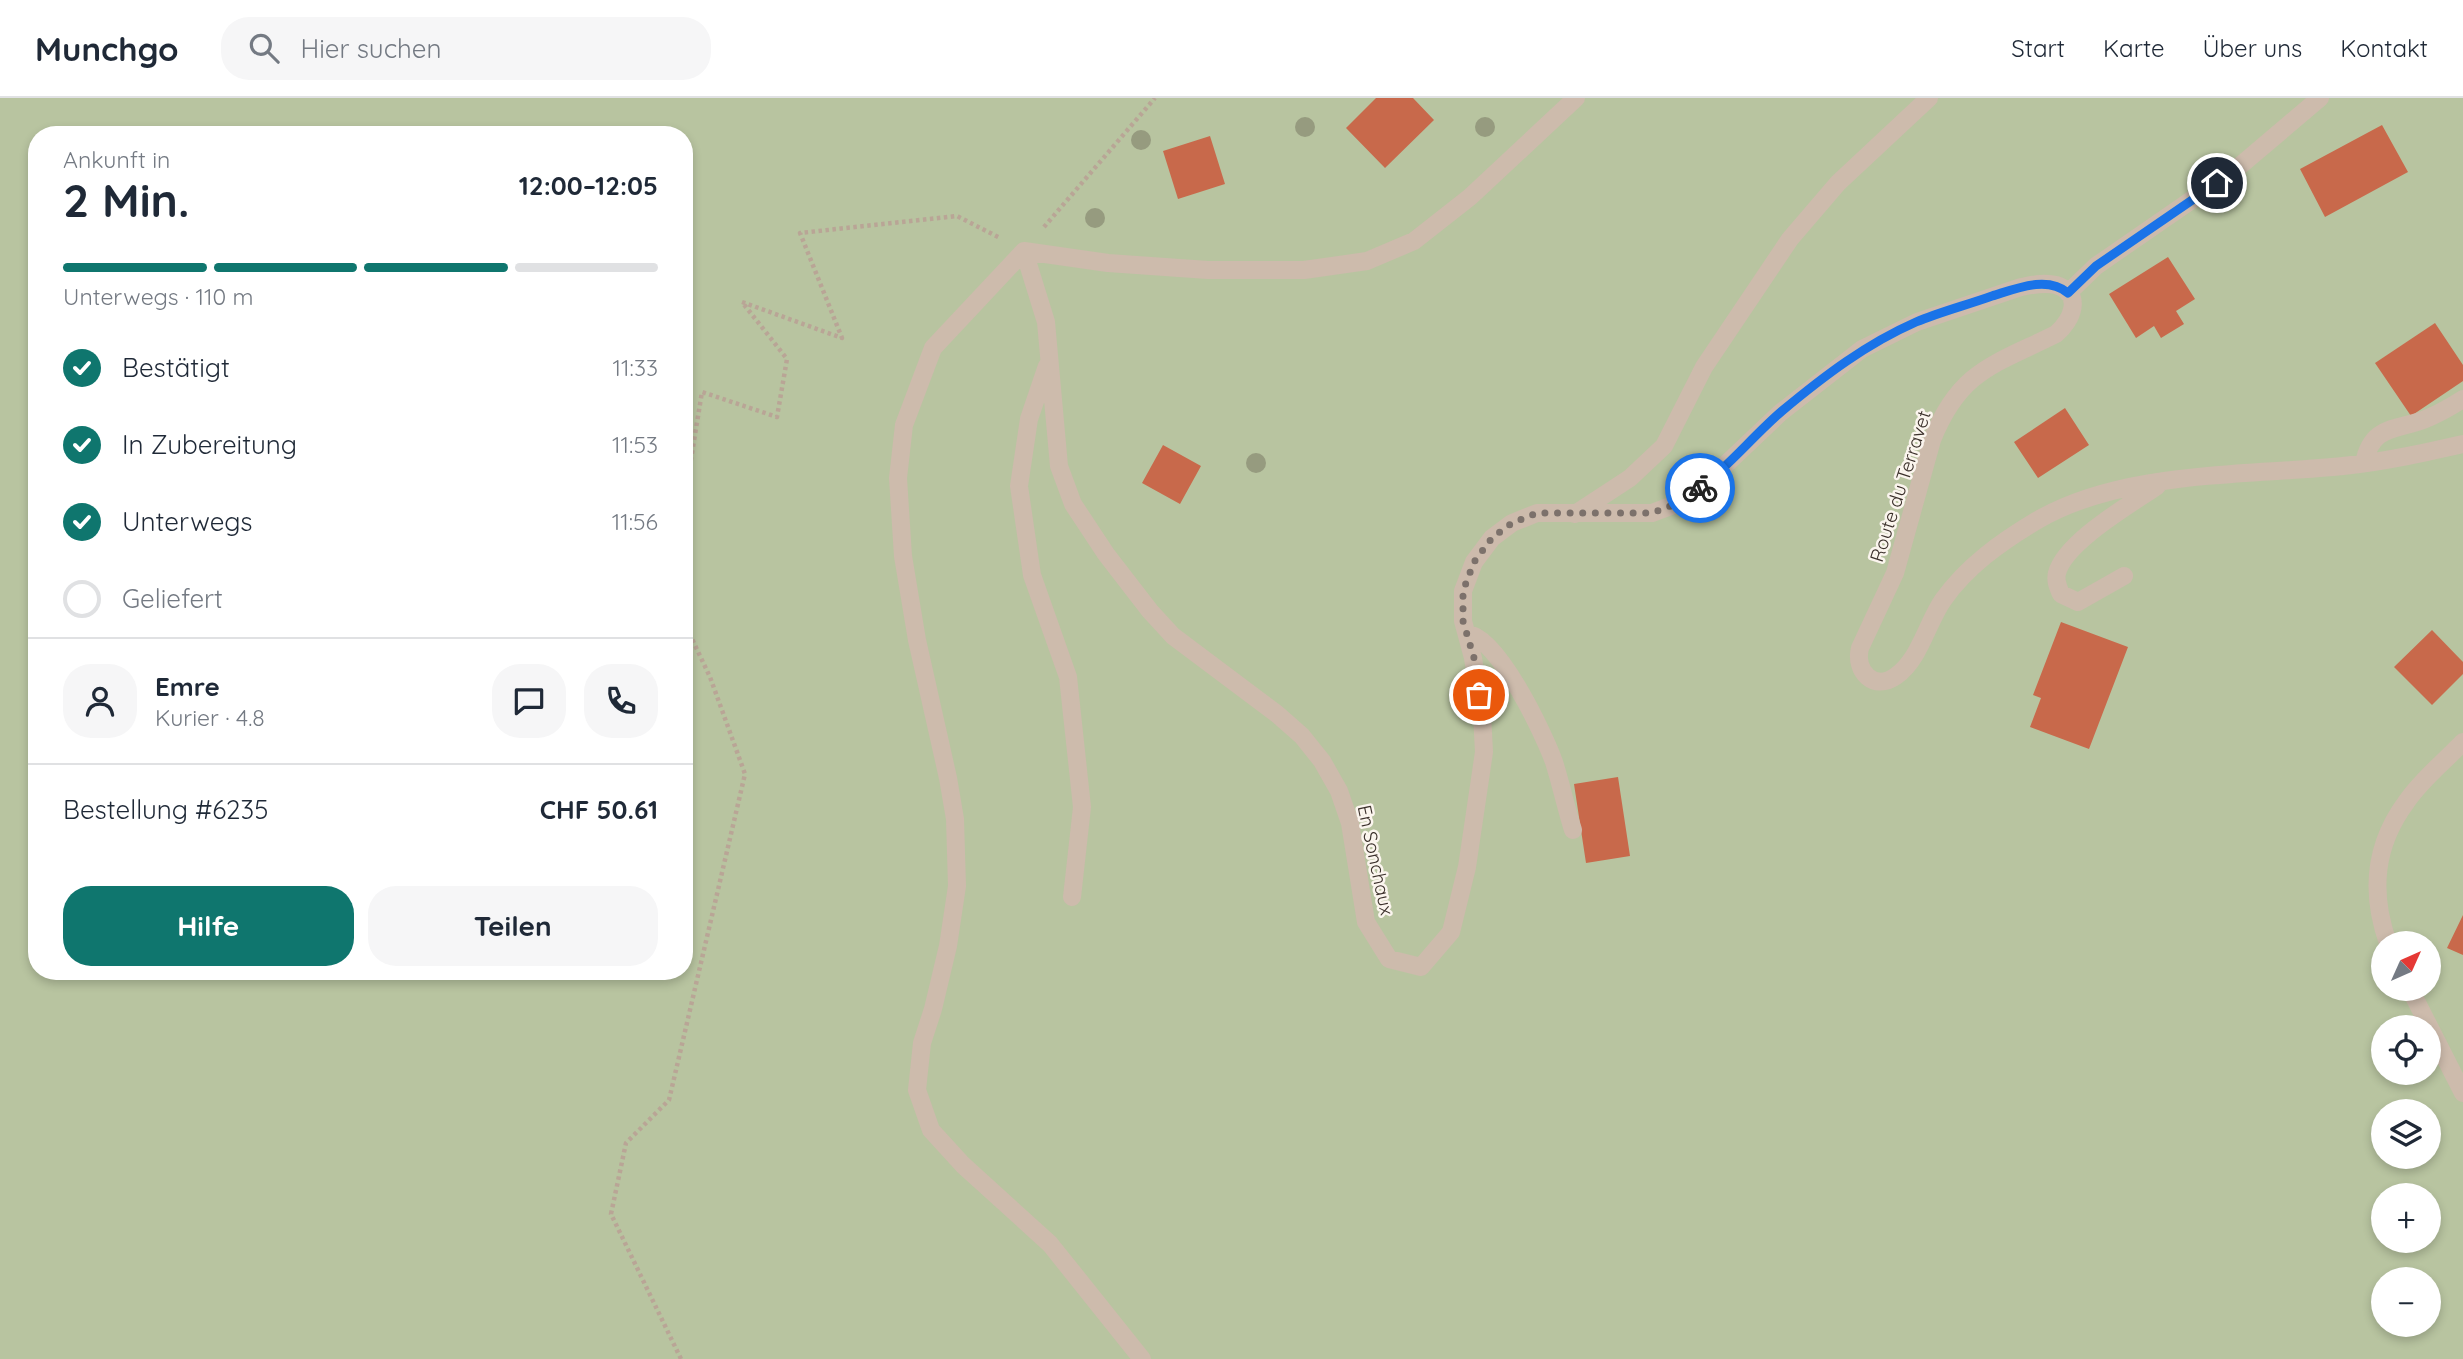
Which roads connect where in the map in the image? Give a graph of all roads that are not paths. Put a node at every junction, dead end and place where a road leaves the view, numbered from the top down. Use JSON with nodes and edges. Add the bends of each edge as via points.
{"nodes":[{"id":1,"x":1576,"y":98,"type":"edge"},
{"id":2,"x":1929,"y":98,"type":"edge"},
{"id":3,"x":2320,"y":98,"type":"edge"},
{"id":4,"x":1024,"y":251,"type":"junction"},
{"id":5,"x":2068,"y":293,"type":"junction"},
{"id":6,"x":1049,"y":359,"type":"junction"},
{"id":7,"x":2463,"y":398,"type":"edge"},
{"id":8,"x":2463,"y":444,"type":"edge"},
{"id":9,"x":2364,"y":463,"type":"junction"},
{"id":10,"x":2163,"y":482,"type":"junction"},
{"id":11,"x":1575,"y":513,"type":"junction"},
{"id":12,"x":2124,"y":576,"type":"dead end"},
{"id":13,"x":1467,"y":634,"type":"junction"},
{"id":14,"x":2463,"y":742,"type":"edge"},
{"id":15,"x":1573,"y":831,"type":"dead end"},
{"id":16,"x":1072,"y":897,"type":"dead end"},
{"id":17,"x":2384,"y":931,"type":"edge"},
{"id":18,"x":2416,"y":1001,"type":"edge"},
{"id":19,"x":2463,"y":1093,"type":"edge"},
{"id":20,"x":1142,"y":1359,"type":"edge"}],
"edges":[{"from":1,"to":4,"type":"street","via":[[1414,241],[1367,261],[1304,270],[1208,270]]},
{"from":2,"to":11,"type":"street","via":[[1838,183],[1790,239],[1704,367],[1664,446],[1630,478]]},
{"from":3,"to":5,"type":"street","via":[[2235,170],[2096,266]]},
{"from":4,"to":6,"type":"street","via":[[1046,322]]},
{"from":4,"to":20,"type":"street","via":[[933,348],[904,425],[898,478],[903,556],[955,819],[957,886],[948,946],[922,1043],[917,1090],[931,1130],[962,1165],[1050,1244]]},
{"from":5,"to":10,"type":"street","name":"Route du Terravet","via":[[2074,309],[2065,327],[1978,373],[1941,419],[1895,573],[1860,648],[1859,667],[1874,681],[1895,677],[1913,655],[1944,598],[1975,564],[2015,534],[2093,496]]},
{"from":5,"to":11,"type":"street","via":[[2055,285],[2021,287],[1917,322],[1840,365],[1780,413],[1703,486],[1676,504],[1652,513]]},
{"from":6,"to":13,"type":"street","name":"En Sonchaux","via":[[1059,466],[1073,504],[1106,554],[1173,636],[1277,715],[1322,761],[1350,823],[1366,922],[1389,959],[1421,967],[1451,932],[1467,867],[1484,752],[1474,658]]},
{"from":6,"to":16,"type":"street","via":[[1029,419],[1019,486],[1032,575],[1068,677],[1083,807]]},
{"from":7,"to":9,"type":"street","via":[[2427,419],[2375,437]]},
{"from":8,"to":9,"type":"street","name":"Route du Terravet"},
{"from":9,"to":10,"type":"street","name":"Route du Terravet"},
{"from":10,"to":12,"type":"street","via":[[2076,545],[2057,573],[2057,585],[2061,594],[2078,602]]},
{"from":11,"to":13,"type":"street","name":"En Sonchaux","via":[[1537,513],[1492,538],[1474,562],[1463,591]]},
{"from":13,"to":15,"type":"street","via":[[1482,639],[1500,657],[1522,696],[1553,760]]},
{"from":14,"to":17,"type":"street","via":[[2408,799],[2384,846],[2376,888]]},
{"from":18,"to":19,"type":"street"}]}
